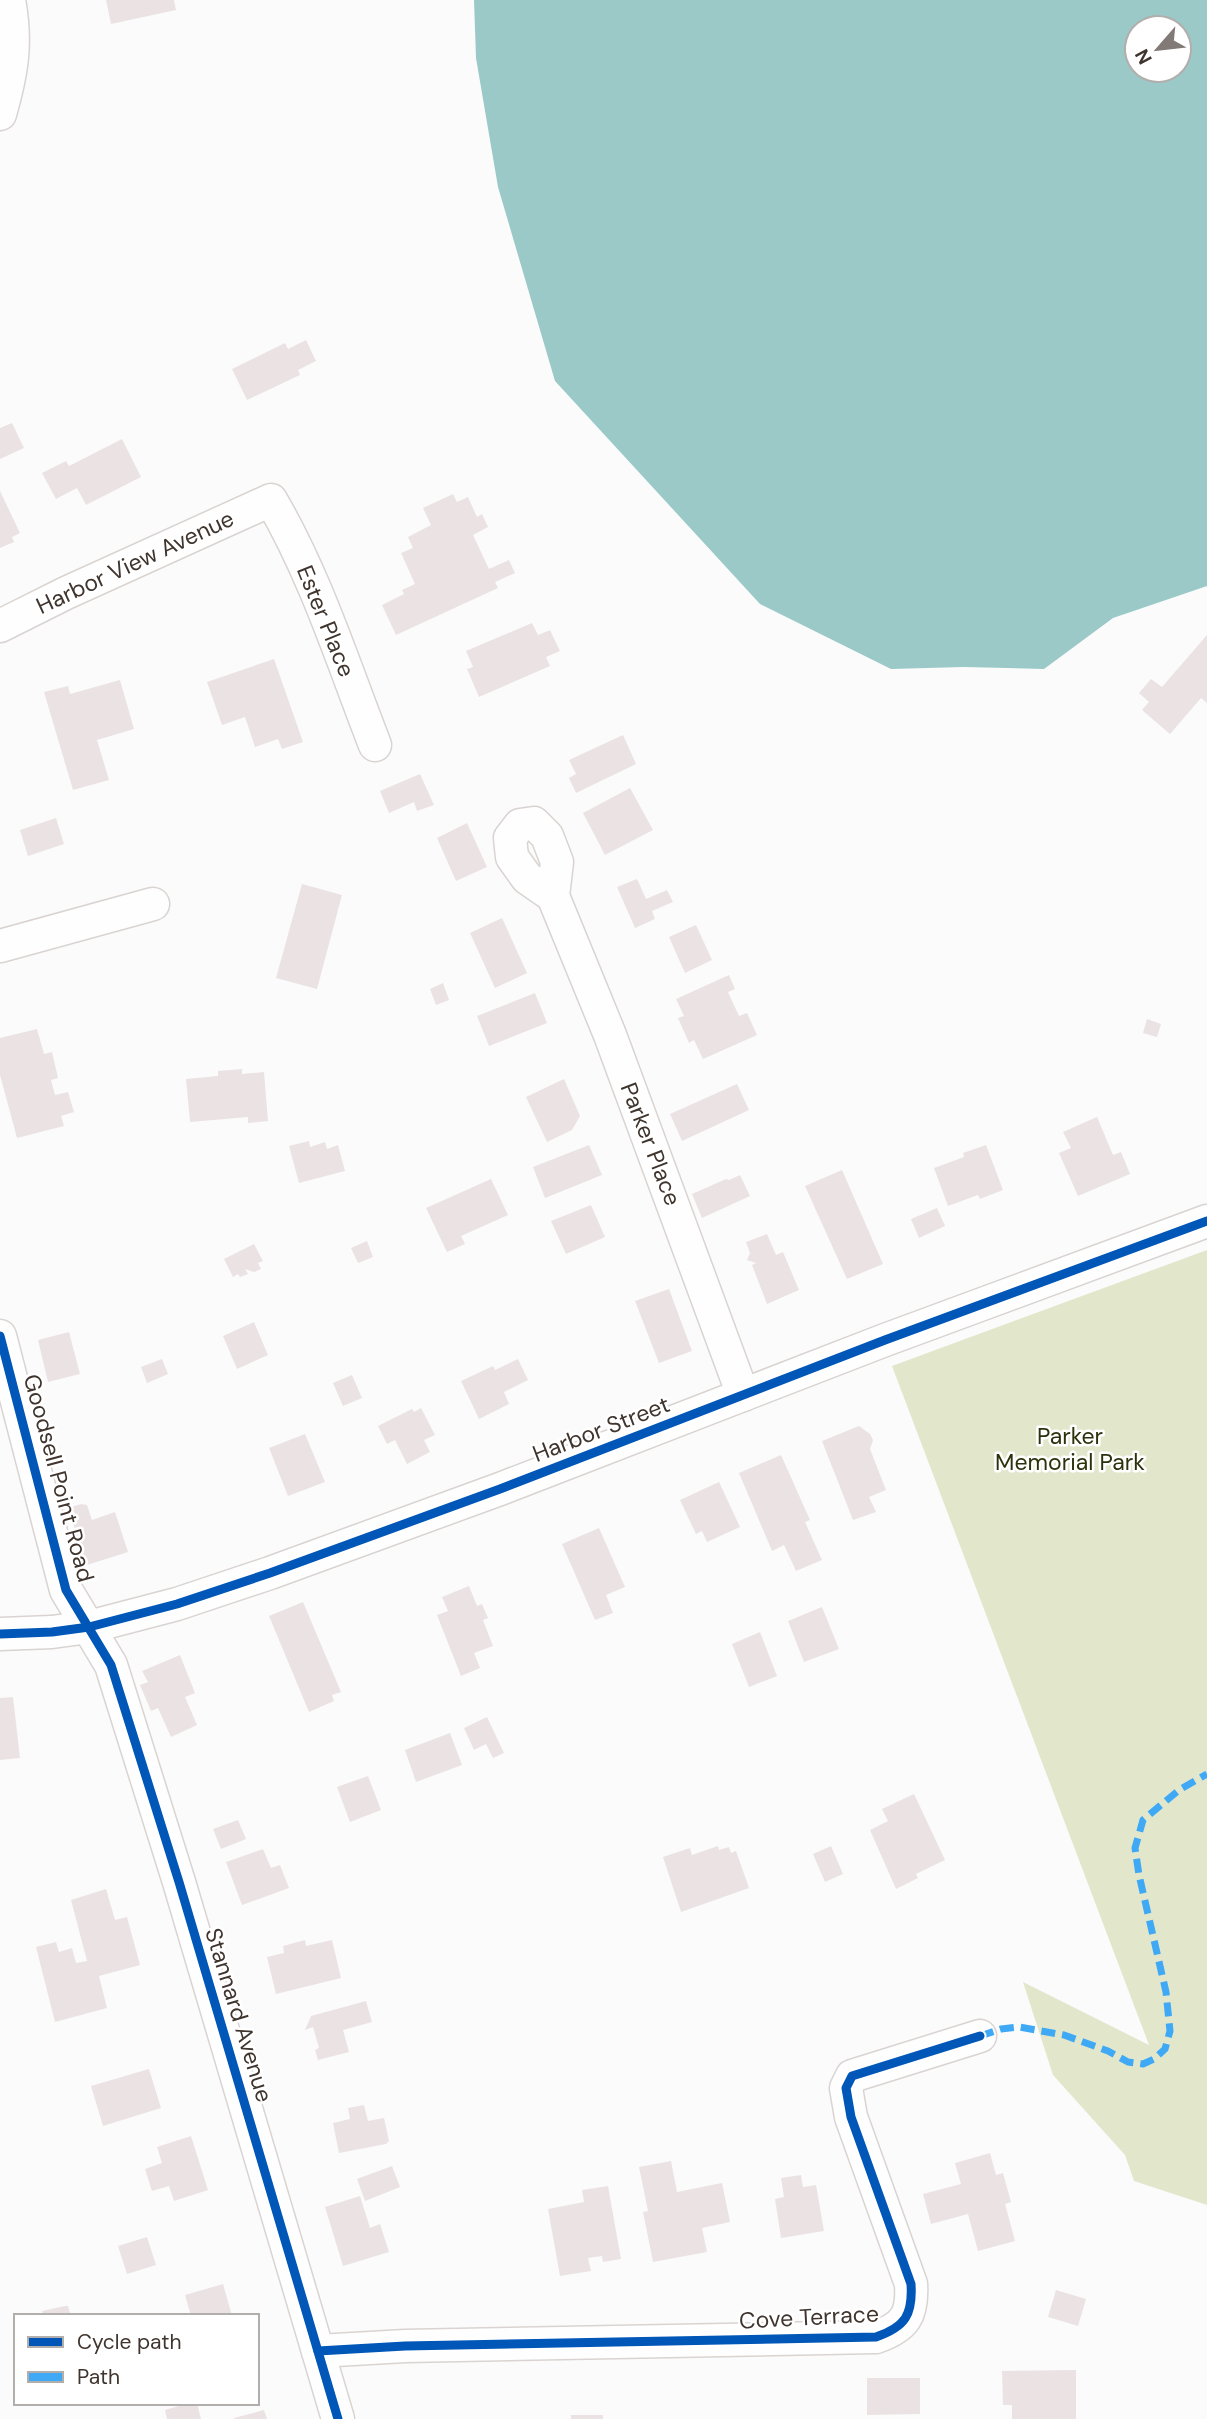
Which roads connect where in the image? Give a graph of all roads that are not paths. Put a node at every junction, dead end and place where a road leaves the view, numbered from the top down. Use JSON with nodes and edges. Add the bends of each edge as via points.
{"nodes":[{"id":1,"x":9,"y":0,"type":"edge"},
{"id":2,"x":0,"y":114,"type":"edge"},
{"id":3,"x":271,"y":500,"type":"joint"},
{"id":4,"x":0,"y":626,"type":"edge"},
{"id":5,"x":375,"y":745,"type":"dead end"},
{"id":6,"x":553,"y":896,"type":"dead end"},
{"id":7,"x":153,"y":904,"type":"dead end"},
{"id":8,"x":0,"y":946,"type":"edge"},
{"id":9,"x":1207,"y":1221,"type":"edge"},
{"id":10,"x":0,"y":1336,"type":"edge"},
{"id":11,"x":743,"y":1395,"type":"junction"},
{"id":12,"x":89,"y":1627,"type":"junction"},
{"id":13,"x":0,"y":1634,"type":"edge"},
{"id":14,"x":980,"y":2036,"type":"dead end"},
{"id":15,"x":318,"y":2351,"type":"junction"},
{"id":16,"x":338,"y":2419,"type":"edge"}],
"edges":[{"from":1,"to":2,"type":"street","via":[[14,27],[11,76]]},
{"from":3,"to":4,"type":"street","name":"Harbor View Avenue"},
{"from":3,"to":5,"type":"street","name":"Ester Place","via":[[317,594]]},
{"from":6,"to":11,"type":"street","name":"Parker Place","via":[[610,1035]]},
{"from":7,"to":8,"type":"street"},
{"from":9,"to":11,"type":"street","name":"Harbor Street"},
{"from":10,"to":12,"type":"street","name":"Goodsell Point Road","via":[[66,1590]]},
{"from":11,"to":12,"type":"street","name":"Harbor Street","via":[[270,1573]]},
{"from":12,"to":13,"type":"street","name":"Harbor Street"},
{"from":12,"to":15,"type":"street","name":"Stannard Avenue","via":[[111,1665]]},
{"from":14,"to":15,"type":"street","name":"Cove Terrace","via":[[852,2076],[846,2088],[851,2116],[911,2284],[912,2305],[893,2331],[876,2337]]},
{"from":15,"to":16,"type":"street","name":"Stannard Avenue"}]}
